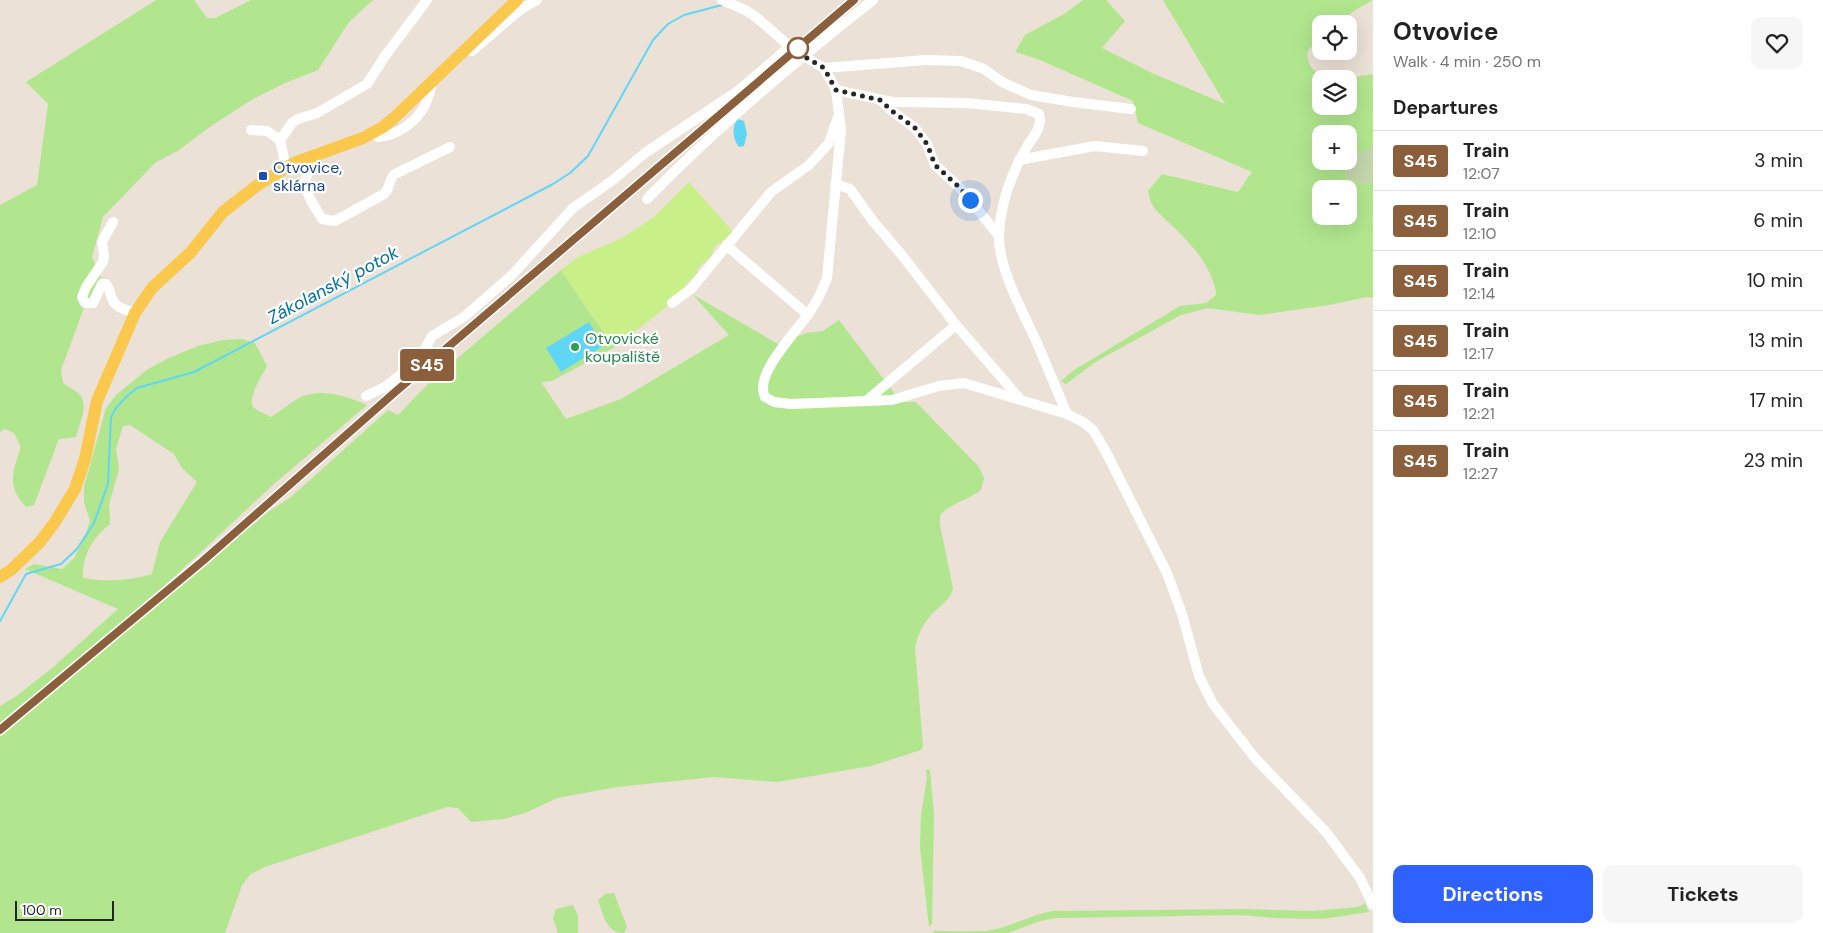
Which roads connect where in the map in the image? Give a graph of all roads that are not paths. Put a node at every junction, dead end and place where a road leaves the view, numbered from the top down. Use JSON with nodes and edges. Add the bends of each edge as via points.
{"nodes":[{"id":1,"x":427,"y":0,"type":"edge"},
{"id":2,"x":517,"y":0,"type":"edge"},
{"id":3,"x":537,"y":0,"type":"edge"},
{"id":4,"x":723,"y":0,"type":"edge"},
{"id":5,"x":874,"y":0,"type":"edge"},
{"id":6,"x":790,"y":47,"type":"junction"},
{"id":7,"x":803,"y":56,"type":"junction"},
{"id":8,"x":824,"y":68,"type":"junction"},
{"id":9,"x":428,"y":87,"type":"junction"},
{"id":10,"x":836,"y":90,"type":"junction"},
{"id":11,"x":880,"y":100,"type":"junction"},
{"id":12,"x":1132,"y":109,"type":"dead end"},
{"id":13,"x":839,"y":113,"type":"junction"},
{"id":14,"x":251,"y":130,"type":"dead end"},
{"id":15,"x":280,"y":140,"type":"junction"},
{"id":16,"x":450,"y":147,"type":"dead end"},
{"id":17,"x":1143,"y":151,"type":"dead end"},
{"id":18,"x":311,"y":157,"type":"junction"},
{"id":19,"x":1019,"y":160,"type":"junction"},
{"id":20,"x":286,"y":167,"type":"junction"},
{"id":21,"x":835,"y":184,"type":"junction"},
{"id":22,"x":647,"y":199,"type":"dead end"},
{"id":23,"x":113,"y":222,"type":"dead end"},
{"id":24,"x":999,"y":236,"type":"junction"},
{"id":25,"x":726,"y":245,"type":"junction"},
{"id":26,"x":672,"y":303,"type":"dead end"},
{"id":27,"x":135,"y":313,"type":"junction"},
{"id":28,"x":808,"y":315,"type":"junction"},
{"id":29,"x":956,"y":325,"type":"junction"},
{"id":30,"x":366,"y":396,"type":"dead end"},
{"id":31,"x":1021,"y":400,"type":"junction"},
{"id":32,"x":866,"y":401,"type":"junction"},
{"id":33,"x":1067,"y":414,"type":"junction"},
{"id":34,"x":0,"y":577,"type":"edge"},
{"id":35,"x":1373,"y":905,"type":"edge"}],
"edges":[{"from":1,"to":15,"type":"street","via":[[368,84],[317,113],[298,119]]},
{"from":2,"to":9,"type":"main road"},
{"from":3,"to":9,"type":"street","via":[[520,10]]},
{"from":4,"to":6,"type":"street","via":[[756,17]]},
{"from":5,"to":7,"type":"street"},
{"from":6,"to":7,"type":"street"},
{"from":6,"to":30,"type":"street","via":[[733,94],[650,150],[573,208],[512,275],[464,317],[432,336],[418,361],[386,388]]},
{"from":7,"to":8,"type":"street"},
{"from":7,"to":22,"type":"street","via":[[723,125]]},
{"from":8,"to":10,"type":"street"},
{"from":8,"to":12,"type":"street","via":[[926,60],[961,61],[984,68],[1002,82],[1031,95]]},
{"from":9,"to":18,"type":"main road","via":[[373,133]]},
{"from":10,"to":11,"type":"street"},
{"from":10,"to":13,"type":"street"},
{"from":11,"to":19,"type":"street","via":[[977,104],[1026,109],[1039,114],[1038,128]]},
{"from":11,"to":24,"type":"street","via":[[915,128],[927,144],[935,165],[960,188]]},
{"from":13,"to":21,"type":"street","via":[[841,130]]},
{"from":13,"to":25,"type":"street","via":[[829,143],[809,165],[771,192]]},
{"from":14,"to":15,"type":"street","via":[[267,131]]},
{"from":15,"to":20,"type":"street"},
{"from":16,"to":18,"type":"street","via":[[395,174],[384,194],[330,221],[322,219],[307,190]]},
{"from":17,"to":19,"type":"street","via":[[1095,146]]},
{"from":18,"to":20,"type":"main road"},
{"from":19,"to":24,"type":"street","via":[[1003,204]]},
{"from":20,"to":27,"type":"main road","via":[[223,212],[191,252],[152,288]]},
{"from":21,"to":28,"type":"street","via":[[827,278]]},
{"from":21,"to":29,"type":"street","via":[[850,189]]},
{"from":23,"to":27,"type":"street","via":[[102,242],[103,262],[82,297],[85,303],[93,303],[102,284],[106,284],[116,306]]},
{"from":24,"to":33,"type":"street","via":[[1001,255],[1016,300]]},
{"from":25,"to":26,"type":"street","via":[[692,288]]},
{"from":25,"to":28,"type":"street"},
{"from":27,"to":34,"type":"main road","via":[[96,401],[85,458],[75,488],[40,542]]},
{"from":28,"to":32,"type":"street","via":[[767,371],[762,386],[765,397],[791,404]]},
{"from":29,"to":31,"type":"street"},
{"from":29,"to":32,"type":"street"},
{"from":31,"to":32,"type":"street","via":[[964,383],[944,385],[892,400]]},
{"from":31,"to":33,"type":"street"},
{"from":33,"to":35,"type":"street","via":[[1093,430],[1115,469],[1167,573],[1199,676],[1213,704],[1256,758],[1326,832],[1360,878]]}]}
